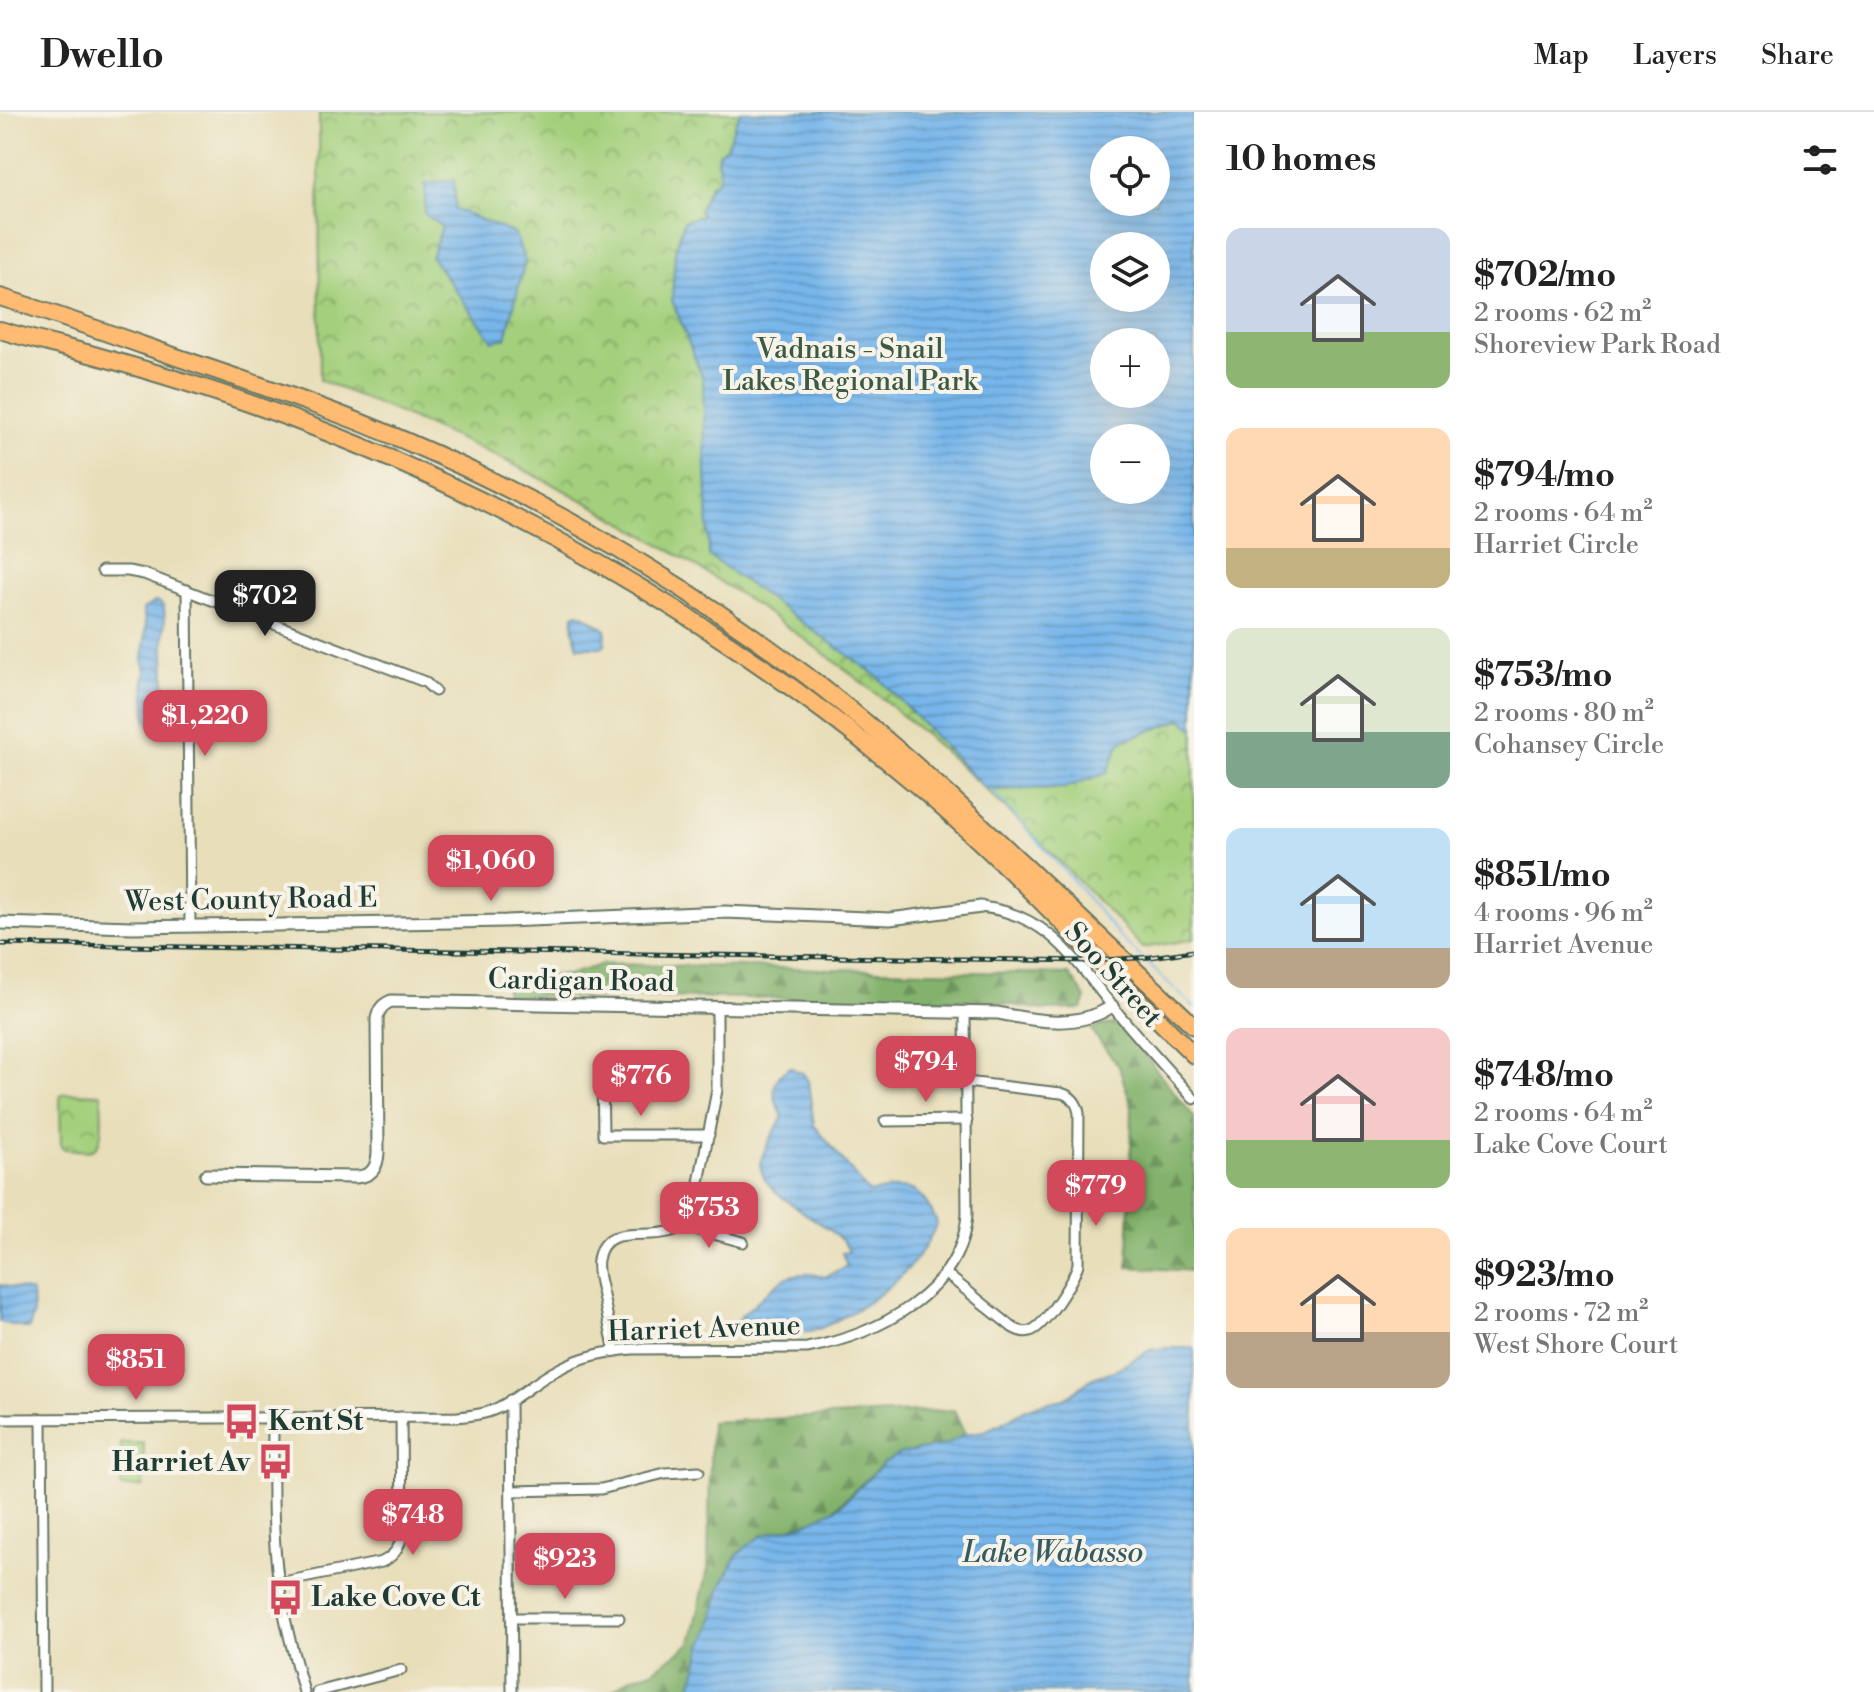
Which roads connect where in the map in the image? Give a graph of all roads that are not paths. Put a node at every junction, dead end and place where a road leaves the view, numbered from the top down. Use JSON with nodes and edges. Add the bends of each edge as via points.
{"nodes":[{"id":1,"x":3,"y":297,"type":"edge"},
{"id":2,"x":0,"y":332,"type":"edge"},
{"id":3,"x":102,"y":571,"type":"dead end"},
{"id":4,"x":187,"y":590,"type":"junction"},
{"id":5,"x":435,"y":691,"type":"dead end"},
{"id":6,"x":981,"y":907,"type":"joint"},
{"id":7,"x":0,"y":923,"type":"edge"},
{"id":8,"x":190,"y":926,"type":"junction"},
{"id":9,"x":1112,"y":1006,"type":"junction"},
{"id":10,"x":717,"y":1008,"type":"junction"},
{"id":11,"x":965,"y":1013,"type":"junction"},
{"id":12,"x":1194,"y":1026,"type":"edge"},
{"id":13,"x":1194,"y":1055,"type":"edge"},
{"id":14,"x":602,"y":1072,"type":"dead end"},
{"id":15,"x":966,"y":1082,"type":"junction"},
{"id":16,"x":1194,"y":1099,"type":"edge"},
{"id":17,"x":967,"y":1120,"type":"junction"},
{"id":18,"x":885,"y":1121,"type":"dead end"},
{"id":19,"x":709,"y":1135,"type":"junction"},
{"id":20,"x":206,"y":1175,"type":"dead end"},
{"id":21,"x":684,"y":1226,"type":"junction"},
{"id":22,"x":743,"y":1242,"type":"dead end"},
{"id":23,"x":945,"y":1273,"type":"junction"},
{"id":24,"x":615,"y":1351,"type":"junction"},
{"id":25,"x":510,"y":1400,"type":"junction"},
{"id":26,"x":401,"y":1417,"type":"junction"},
{"id":27,"x":273,"y":1418,"type":"junction"},
{"id":28,"x":0,"y":1419,"type":"edge"},
{"id":29,"x":42,"y":1419,"type":"junction"},
{"id":30,"x":699,"y":1471,"type":"dead end"},
{"id":31,"x":511,"y":1491,"type":"junction"},
{"id":32,"x":279,"y":1583,"type":"junction"},
{"id":33,"x":511,"y":1618,"type":"junction"},
{"id":34,"x":619,"y":1618,"type":"dead end"},
{"id":35,"x":401,"y":1670,"type":"dead end"},
{"id":36,"x":44,"y":1692,"type":"edge"},
{"id":37,"x":304,"y":1692,"type":"edge"},
{"id":38,"x":317,"y":1692,"type":"edge"},
{"id":39,"x":512,"y":1692,"type":"edge"}],
"edges":[{"from":1,"to":12,"type":"highway","via":[[354,419],[484,478],[637,560],[767,647],[889,741]]},
{"from":2,"to":13,"type":"highway","via":[[203,388],[370,450],[552,536],[660,599],[812,702],[914,783]]},
{"from":3,"to":4,"type":"street","via":[[144,574]]},
{"from":4,"to":5,"type":"street","via":[[425,682]]},
{"from":4,"to":8,"type":"street"},
{"from":6,"to":8,"type":"street","name":"West County Road E","via":[[890,919],[725,912]]},
{"from":6,"to":9,"type":"street","name":"Soo Street","via":[[1011,912],[1039,927],[1072,956]]},
{"from":7,"to":8,"type":"street","name":"West County Road E"},
{"from":9,"to":11,"type":"street","name":"Cardigan Road","via":[[1088,1018],[1055,1021]]},
{"from":9,"to":16,"type":"street","name":"Soo Street"},
{"from":10,"to":11,"type":"street","name":"Cardigan Road"},
{"from":10,"to":19,"type":"street","via":[[717,1090]]},
{"from":10,"to":20,"type":"street","name":"Cardigan Road","via":[[391,1001],[377,1019],[375,1169],[356,1177]]},
{"from":11,"to":15,"type":"street","name":"Harriet Avenue"},
{"from":14,"to":19,"type":"street","via":[[603,1135]]},
{"from":15,"to":17,"type":"street","name":"Harriet Avenue"},
{"from":15,"to":23,"type":"street","via":[[1061,1093],[1076,1103],[1078,1264],[1041,1324],[1025,1332],[1014,1329]]},
{"from":17,"to":18,"type":"street"},
{"from":17,"to":23,"type":"street","name":"Harriet Avenue","via":[[966,1227]]},
{"from":19,"to":21,"type":"street","via":[[693,1213]]},
{"from":21,"to":22,"type":"street"},
{"from":21,"to":24,"type":"street","via":[[673,1232],[619,1235],[601,1249],[598,1271]]},
{"from":23,"to":24,"type":"street","name":"Harriet Avenue","via":[[885,1322],[829,1344]]},
{"from":24,"to":25,"type":"street","name":"Harriet Avenue","via":[[558,1369]]},
{"from":25,"to":26,"type":"street","name":"Harriet Avenue","via":[[473,1415]]},
{"from":25,"to":31,"type":"street"},
{"from":26,"to":27,"type":"street","name":"Harriet Avenue"},
{"from":26,"to":32,"type":"street","via":[[402,1534],[394,1555]]},
{"from":27,"to":29,"type":"street","name":"Harriet Avenue"},
{"from":27,"to":32,"type":"street"},
{"from":28,"to":29,"type":"street","name":"Harriet Avenue"},
{"from":29,"to":36,"type":"street"},
{"from":30,"to":31,"type":"street","via":[[665,1473],[601,1489]]},
{"from":31,"to":33,"type":"street"},
{"from":32,"to":37,"type":"street"},
{"from":33,"to":34,"type":"street"},
{"from":33,"to":39,"type":"street"},
{"from":35,"to":38,"type":"street"}]}
